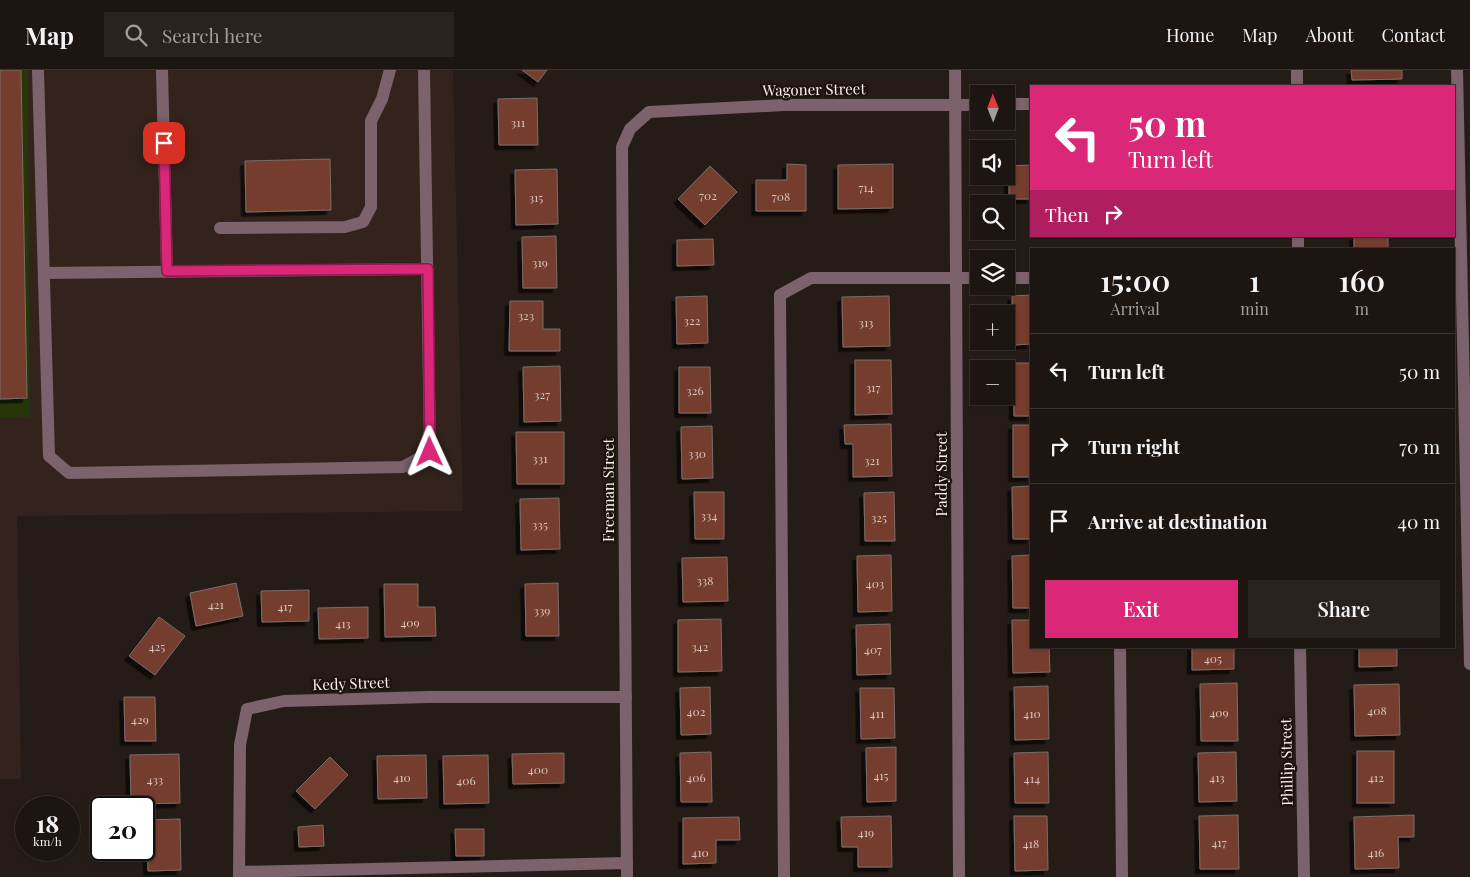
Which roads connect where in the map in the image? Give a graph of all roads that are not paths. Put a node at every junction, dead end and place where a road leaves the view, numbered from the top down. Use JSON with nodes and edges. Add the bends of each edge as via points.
{"nodes":[{"id":1,"x":38,"y":70,"type":"edge"},
{"id":2,"x":162,"y":70,"type":"edge"},
{"id":3,"x":390,"y":70,"type":"edge"},
{"id":4,"x":424,"y":70,"type":"edge"},
{"id":5,"x":955,"y":70,"type":"edge"},
{"id":6,"x":1297,"y":70,"type":"edge"},
{"id":7,"x":1457,"y":70,"type":"edge"},
{"id":8,"x":1297,"y":85,"type":"edge"},
{"id":9,"x":1015,"y":104,"type":"edge"},
{"id":10,"x":1030,"y":104,"type":"edge"},
{"id":11,"x":955,"y":105,"type":"junction"},
{"id":12,"x":970,"y":105,"type":"edge"},
{"id":13,"x":649,"y":112,"type":"joint"},
{"id":14,"x":220,"y":228,"type":"dead end"},
{"id":15,"x":428,"y":269,"type":"junction"},
{"id":16,"x":167,"y":271,"type":"junction"},
{"id":17,"x":44,"y":273,"type":"junction"},
{"id":18,"x":956,"y":278,"type":"junction"},
{"id":19,"x":970,"y":278,"type":"edge"},
{"id":20,"x":1015,"y":278,"type":"edge"},
{"id":21,"x":1030,"y":278,"type":"edge"},
{"id":22,"x":1120,"y":648,"type":"edge"},
{"id":23,"x":1300,"y":648,"type":"edge"},
{"id":24,"x":1470,"y":664,"type":"edge"},
{"id":25,"x":626,"y":697,"type":"junction"},
{"id":26,"x":627,"y":863,"type":"junction"},
{"id":27,"x":452,"y":872,"type":"edge"},
{"id":28,"x":239,"y":875,"type":"edge"},
{"id":29,"x":627,"y":877,"type":"edge"},
{"id":30,"x":784,"y":877,"type":"edge"},
{"id":31,"x":960,"y":877,"type":"edge"},
{"id":32,"x":1122,"y":877,"type":"edge"},
{"id":33,"x":1304,"y":877,"type":"edge"}],
"edges":[{"from":1,"to":17,"type":"street"},
{"from":2,"to":16,"type":"street"},
{"from":3,"to":14,"type":"street","via":[[382,99],[371,121],[371,207],[363,222],[345,227]]},
{"from":4,"to":15,"type":"street"},
{"from":5,"to":11,"type":"street","name":"Paddy Street"},
{"from":6,"to":8,"type":"street"},
{"from":7,"to":24,"type":"street"},
{"from":9,"to":10,"type":"street"},
{"from":11,"to":12,"type":"street","name":"Wagoner Street"},
{"from":11,"to":13,"type":"street","name":"Wagoner Street","via":[[784,105]]},
{"from":11,"to":18,"type":"street","name":"Paddy Street"},
{"from":13,"to":25,"type":"street","name":"Freeman Street","via":[[630,129],[622,147]]},
{"from":15,"to":16,"type":"street"},
{"from":15,"to":17,"type":"street","via":[[430,452],[403,467],[69,473],[49,456]]},
{"from":16,"to":17,"type":"street"},
{"from":18,"to":19,"type":"street"},
{"from":18,"to":30,"type":"street","via":[[811,278],[780,295]]},
{"from":18,"to":31,"type":"street","name":"Paddy Street"},
{"from":20,"to":21,"type":"street"},
{"from":22,"to":32,"type":"street"},
{"from":23,"to":33,"type":"street","name":"Phillip Street"},
{"from":25,"to":26,"type":"street","name":"Freeman Street"},
{"from":25,"to":28,"type":"street","name":"Kedy Street","via":[[284,701],[247,709],[240,745]]},
{"from":26,"to":27,"type":"street"},
{"from":26,"to":29,"type":"street","name":"Freeman Street"},
{"from":27,"to":28,"type":"street"}]}
